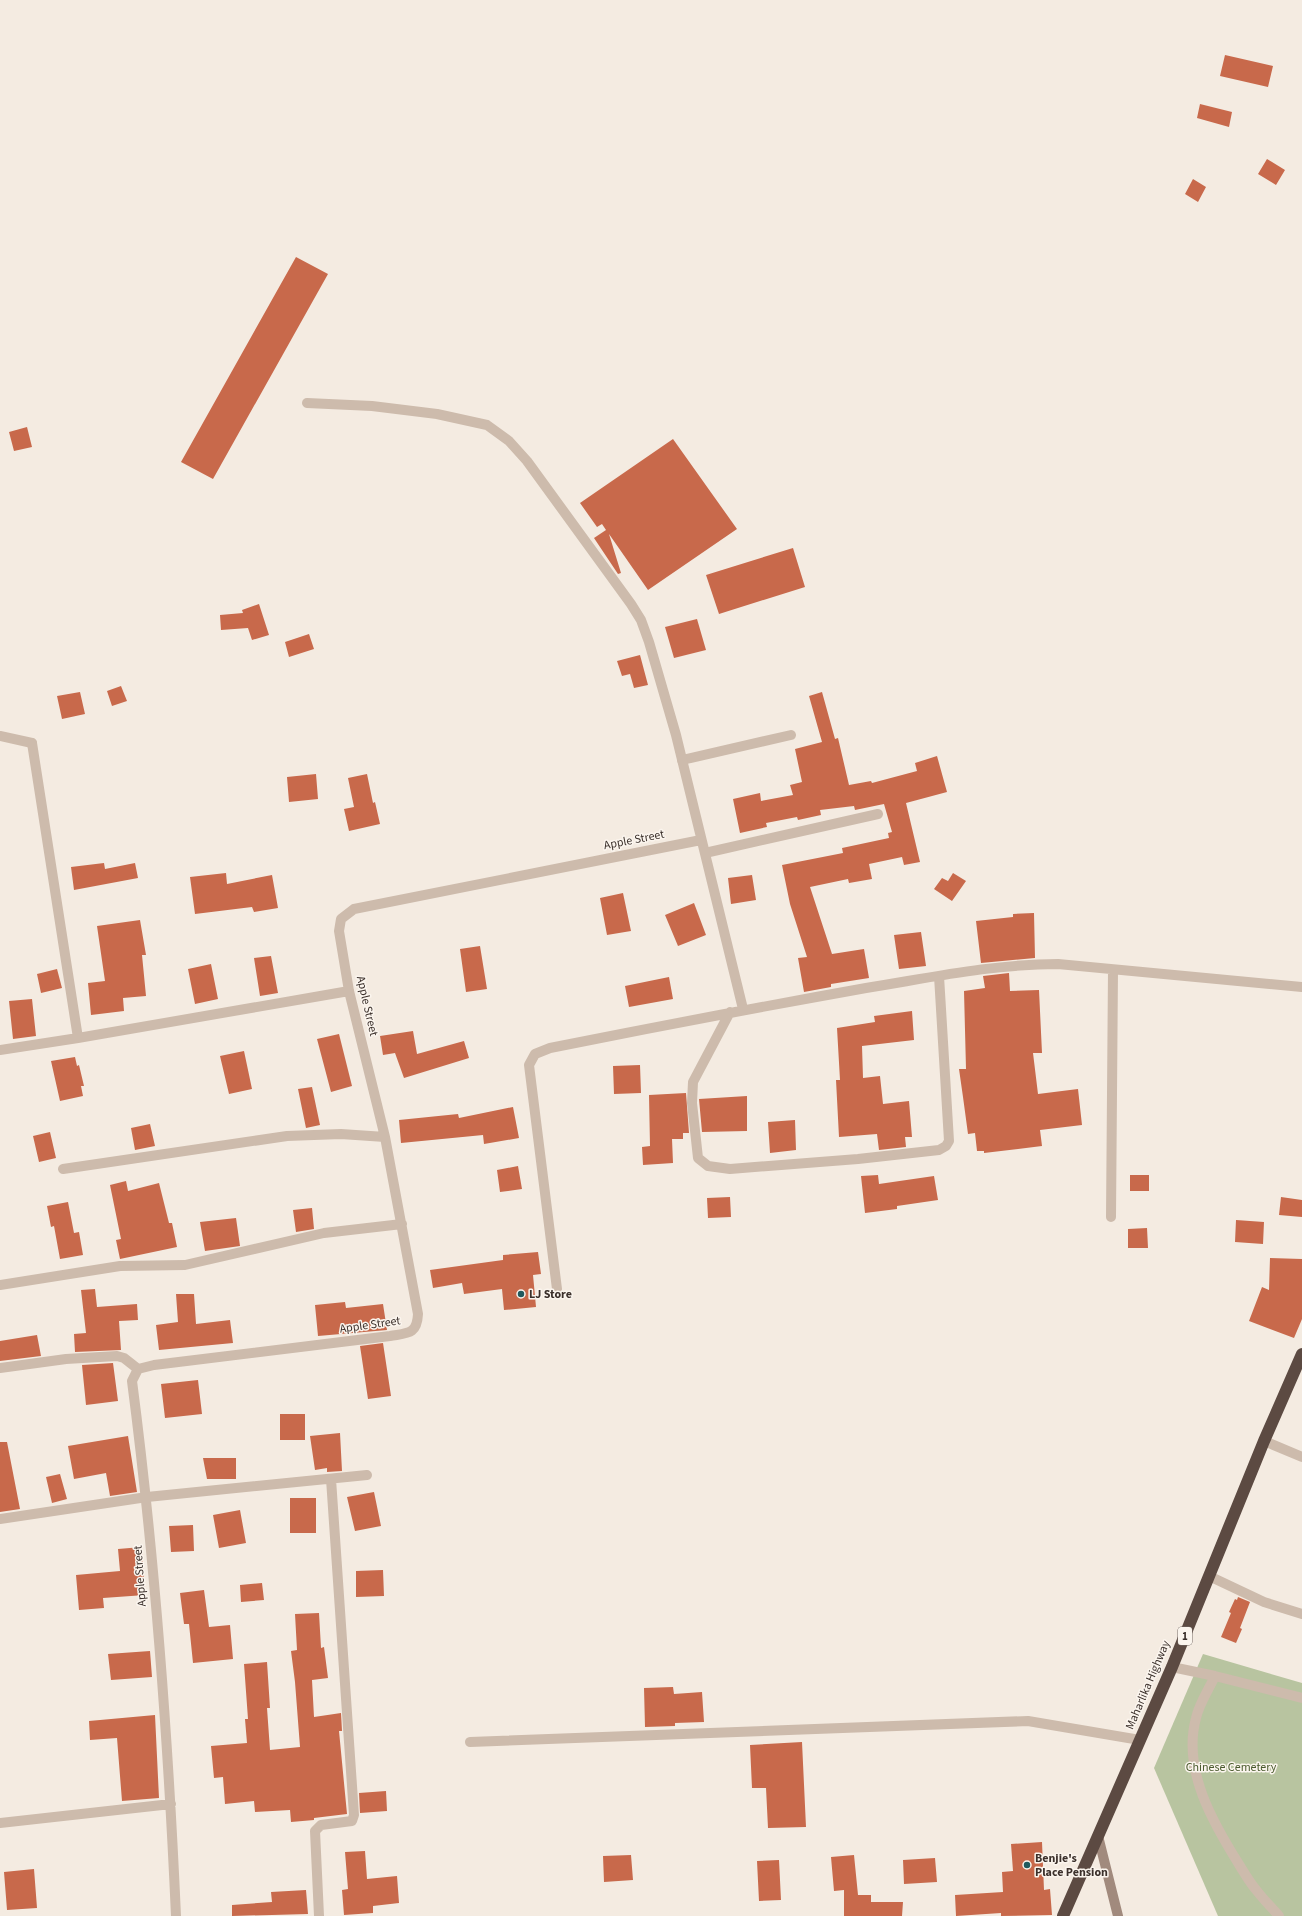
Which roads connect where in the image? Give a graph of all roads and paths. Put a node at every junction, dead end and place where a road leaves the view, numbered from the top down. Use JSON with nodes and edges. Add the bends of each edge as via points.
{"nodes":[{"id":1,"x":307,"y":403,"type":"dead end"},
{"id":2,"x":790,"y":735,"type":"dead end"},
{"id":3,"x":0,"y":736,"type":"edge"},
{"id":4,"x":682,"y":760,"type":"junction"},
{"id":5,"x":878,"y":814,"type":"dead end"},
{"id":6,"x":701,"y":840,"type":"junction"},
{"id":7,"x":705,"y":853,"type":"junction"},
{"id":8,"x":1113,"y":970,"type":"junction"},
{"id":9,"x":939,"y":976,"type":"junction"},
{"id":10,"x":1302,"y":987,"type":"edge"},
{"id":11,"x":349,"y":991,"type":"junction"},
{"id":12,"x":743,"y":1010,"type":"junction"},
{"id":13,"x":730,"y":1012,"type":"junction"},
{"id":14,"x":78,"y":1038,"type":"junction"},
{"id":15,"x":0,"y":1050,"type":"edge"},
{"id":16,"x":385,"y":1137,"type":"junction"},
{"id":17,"x":63,"y":1169,"type":"dead end"},
{"id":18,"x":1112,"y":1217,"type":"dead end"},
{"id":19,"x":402,"y":1224,"type":"junction"},
{"id":20,"x":0,"y":1285,"type":"edge"},
{"id":21,"x":557,"y":1289,"type":"dead end"},
{"id":22,"x":1302,"y":1354,"type":"edge"},
{"id":23,"x":0,"y":1368,"type":"edge"},
{"id":24,"x":138,"y":1369,"type":"junction"},
{"id":25,"x":1264,"y":1441,"type":"junction"},
{"id":26,"x":1302,"y":1457,"type":"edge"},
{"id":27,"x":367,"y":1475,"type":"dead end"},
{"id":28,"x":331,"y":1479,"type":"junction"},
{"id":29,"x":147,"y":1497,"type":"junction"},
{"id":30,"x":0,"y":1519,"type":"edge"},
{"id":31,"x":1209,"y":1576,"type":"junction"},
{"id":32,"x":1302,"y":1614,"type":"edge"},
{"id":33,"x":1172,"y":1667,"type":"junction"},
{"id":34,"x":1215,"y":1676,"type":"junction"},
{"id":35,"x":1302,"y":1698,"type":"edge"},
{"id":36,"x":1140,"y":1740,"type":"junction"},
{"id":37,"x":470,"y":1742,"type":"dead end"},
{"id":38,"x":171,"y":1804,"type":"junction"},
{"id":39,"x":0,"y":1823,"type":"edge"},
{"id":40,"x":1098,"y":1836,"type":"junction"},
{"id":41,"x":176,"y":1916,"type":"edge"},
{"id":42,"x":319,"y":1916,"type":"edge"},
{"id":43,"x":1063,"y":1916,"type":"edge"},
{"id":44,"x":1118,"y":1916,"type":"edge"},
{"id":45,"x":1279,"y":1916,"type":"edge"}],
"edges":[{"from":1,"to":4,"type":"street","via":[[372,406],[437,414],[487,425],[509,440],[527,461],[641,620]]},
{"from":2,"to":4,"type":"street"},
{"from":3,"to":14,"type":"street","via":[[32,743]]},
{"from":4,"to":6,"type":"street"},
{"from":5,"to":7,"type":"street"},
{"from":6,"to":7,"type":"street"},
{"from":6,"to":11,"type":"street","name":"Apple Street","via":[[354,909],[341,919],[339,925]]},
{"from":7,"to":12,"type":"street"},
{"from":8,"to":9,"type":"street","via":[[1031,964]]},
{"from":8,"to":10,"type":"street"},
{"from":8,"to":18,"type":"street"},
{"from":9,"to":12,"type":"street"},
{"from":9,"to":13,"type":"street","via":[[949,1141],[940,1150],[730,1169],[708,1166],[698,1158],[692,1104],[693,1082]]},
{"from":11,"to":14,"type":"street"},
{"from":11,"to":16,"type":"street","name":"Apple Street"},
{"from":12,"to":13,"type":"street"},
{"from":13,"to":21,"type":"street","via":[[550,1048],[535,1054],[532,1058],[529,1065],[530,1080]]},
{"from":14,"to":15,"type":"street"},
{"from":16,"to":17,"type":"street","via":[[341,1134],[287,1136]]},
{"from":16,"to":19,"type":"street","name":"Apple Street"},
{"from":19,"to":20,"type":"street","via":[[316,1235],[185,1265],[120,1266]]},
{"from":19,"to":24,"type":"street","name":"Apple Street","via":[[418,1314],[415,1328],[410,1332]]},
{"from":22,"to":25,"type":"highway","name":"Maharlika Highway","number":"1"},
{"from":23,"to":24,"type":"street","via":[[66,1359],[116,1356],[124,1358]]},
{"from":24,"to":29,"type":"street","name":"Apple Street","via":[[132,1381]]},
{"from":25,"to":26,"type":"street"},
{"from":25,"to":31,"type":"highway","name":"Maharlika Highway","number":"1"},
{"from":27,"to":28,"type":"street"},
{"from":28,"to":29,"type":"street"},
{"from":28,"to":42,"type":"street","via":[[354,1815],[352,1821],[321,1825],[315,1831]]},
{"from":29,"to":30,"type":"street"},
{"from":29,"to":38,"type":"street","name":"Apple Street"},
{"from":31,"to":32,"type":"street","via":[[1264,1602]]},
{"from":31,"to":33,"type":"highway","name":"Maharlika Highway","number":"1"},
{"from":33,"to":34,"type":"street"},
{"from":33,"to":36,"type":"highway","name":"Maharlika Highway","number":"1"},
{"from":34,"to":35,"type":"street"},
{"from":34,"to":45,"type":"street","via":[[1196,1716],[1192,1737],[1193,1758],[1200,1788],[1216,1826],[1232,1854],[1256,1890]]},
{"from":36,"to":37,"type":"street","via":[[1028,1720]]},
{"from":36,"to":40,"type":"highway","name":"Maharlika Highway","number":"1"},
{"from":38,"to":39,"type":"street"},
{"from":38,"to":41,"type":"street","name":"Apple Street"},
{"from":40,"to":43,"type":"highway","name":"Maharlika Highway","number":"1"},
{"from":40,"to":44,"type":"street"}]}
